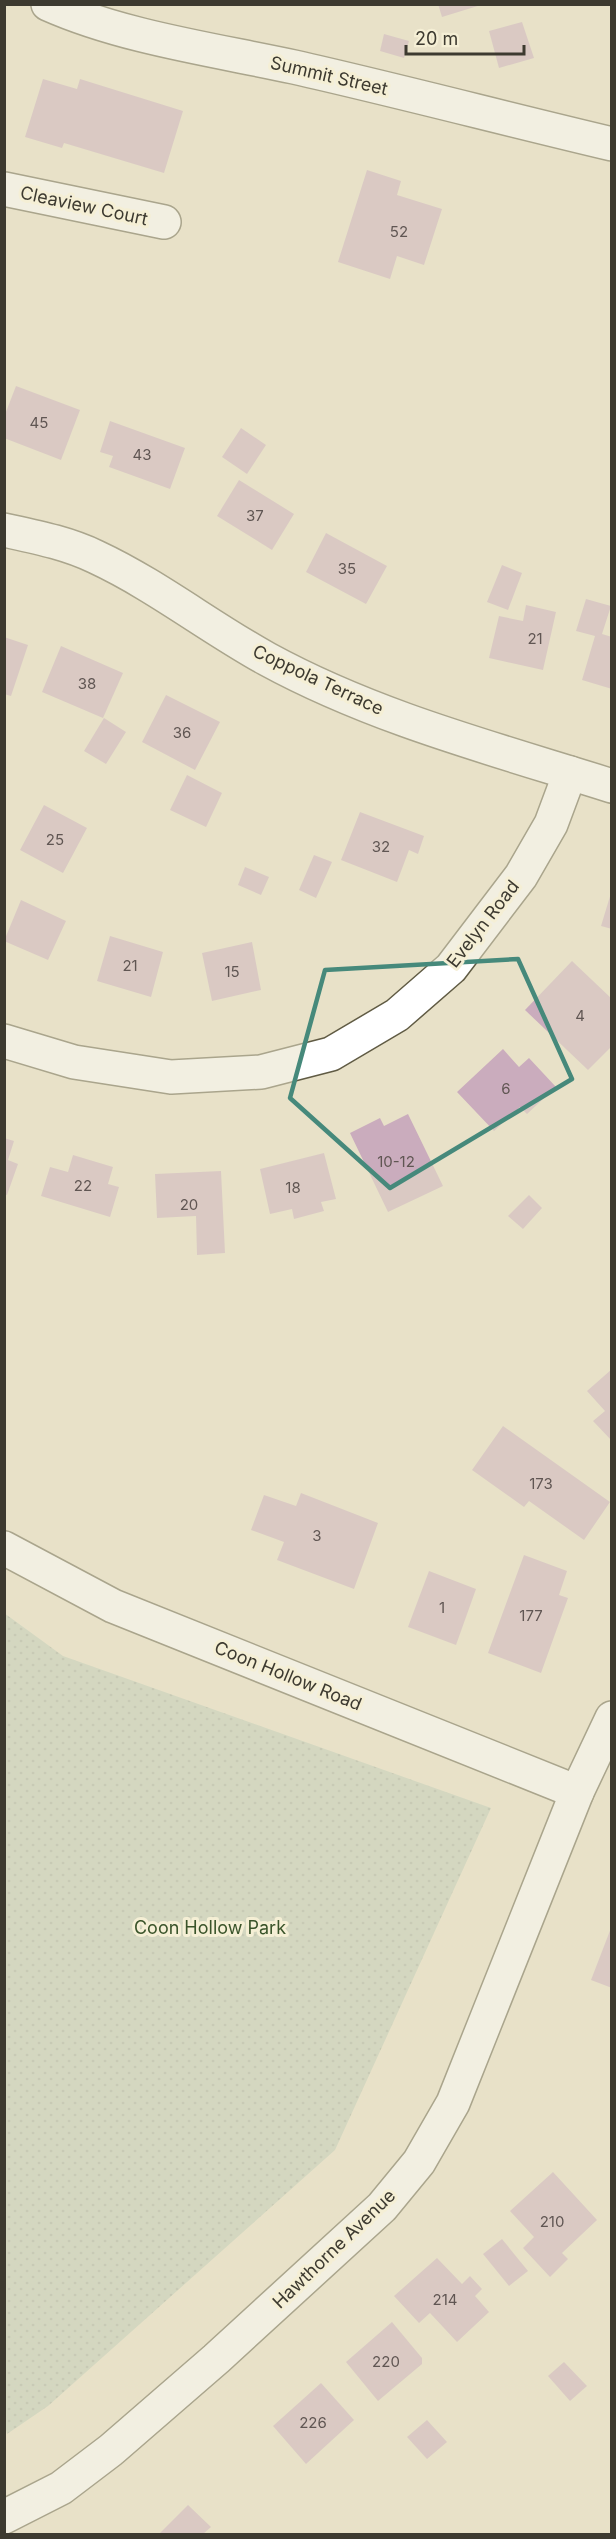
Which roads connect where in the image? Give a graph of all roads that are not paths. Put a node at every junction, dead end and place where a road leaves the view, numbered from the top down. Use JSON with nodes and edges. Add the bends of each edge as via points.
{"nodes":[{"id":1,"x":48,"y":4,"type":"edge"},
{"id":2,"x":612,"y":144,"type":"edge"},
{"id":3,"x":4,"y":189,"type":"edge"},
{"id":4,"x":164,"y":222,"type":"dead end"},
{"id":5,"x":4,"y":530,"type":"edge"},
{"id":6,"x":570,"y":773,"type":"junction"},
{"id":7,"x":612,"y":786,"type":"edge"},
{"id":8,"x":4,"y":1041,"type":"edge"},
{"id":9,"x":4,"y":1548,"type":"edge"},
{"id":10,"x":612,"y":1718,"type":"edge"},
{"id":11,"x":577,"y":1792,"type":"junction"},
{"id":12,"x":4,"y":2517,"type":"edge"}],
"edges":[{"from":1,"to":2,"type":"street","name":"Summit Street","via":[[119,29]]},
{"from":3,"to":4,"type":"street","name":"Cleaview Court"},
{"from":5,"to":6,"type":"street","name":"Coppola Terrace","via":[[59,542],[94,556],[267,659],[345,696],[446,736]]},
{"from":6,"to":7,"type":"street","name":"Coppola Terrace"},
{"from":6,"to":8,"type":"street","name":"Evelyn Road","via":[[551,824],[521,876],[451,968],[397,1015],[331,1054],[261,1072],[171,1077],[74,1062]]},
{"from":9,"to":11,"type":"street","name":"Coon Hollow Road","via":[[113,1606]]},
{"from":10,"to":11,"type":"street","name":"Hawthorne Avenue"},
{"from":11,"to":12,"type":"street","name":"Hawthorne Avenue","via":[[453,2103],[419,2162],[382,2207],[111,2450],[61,2488]]}]}
